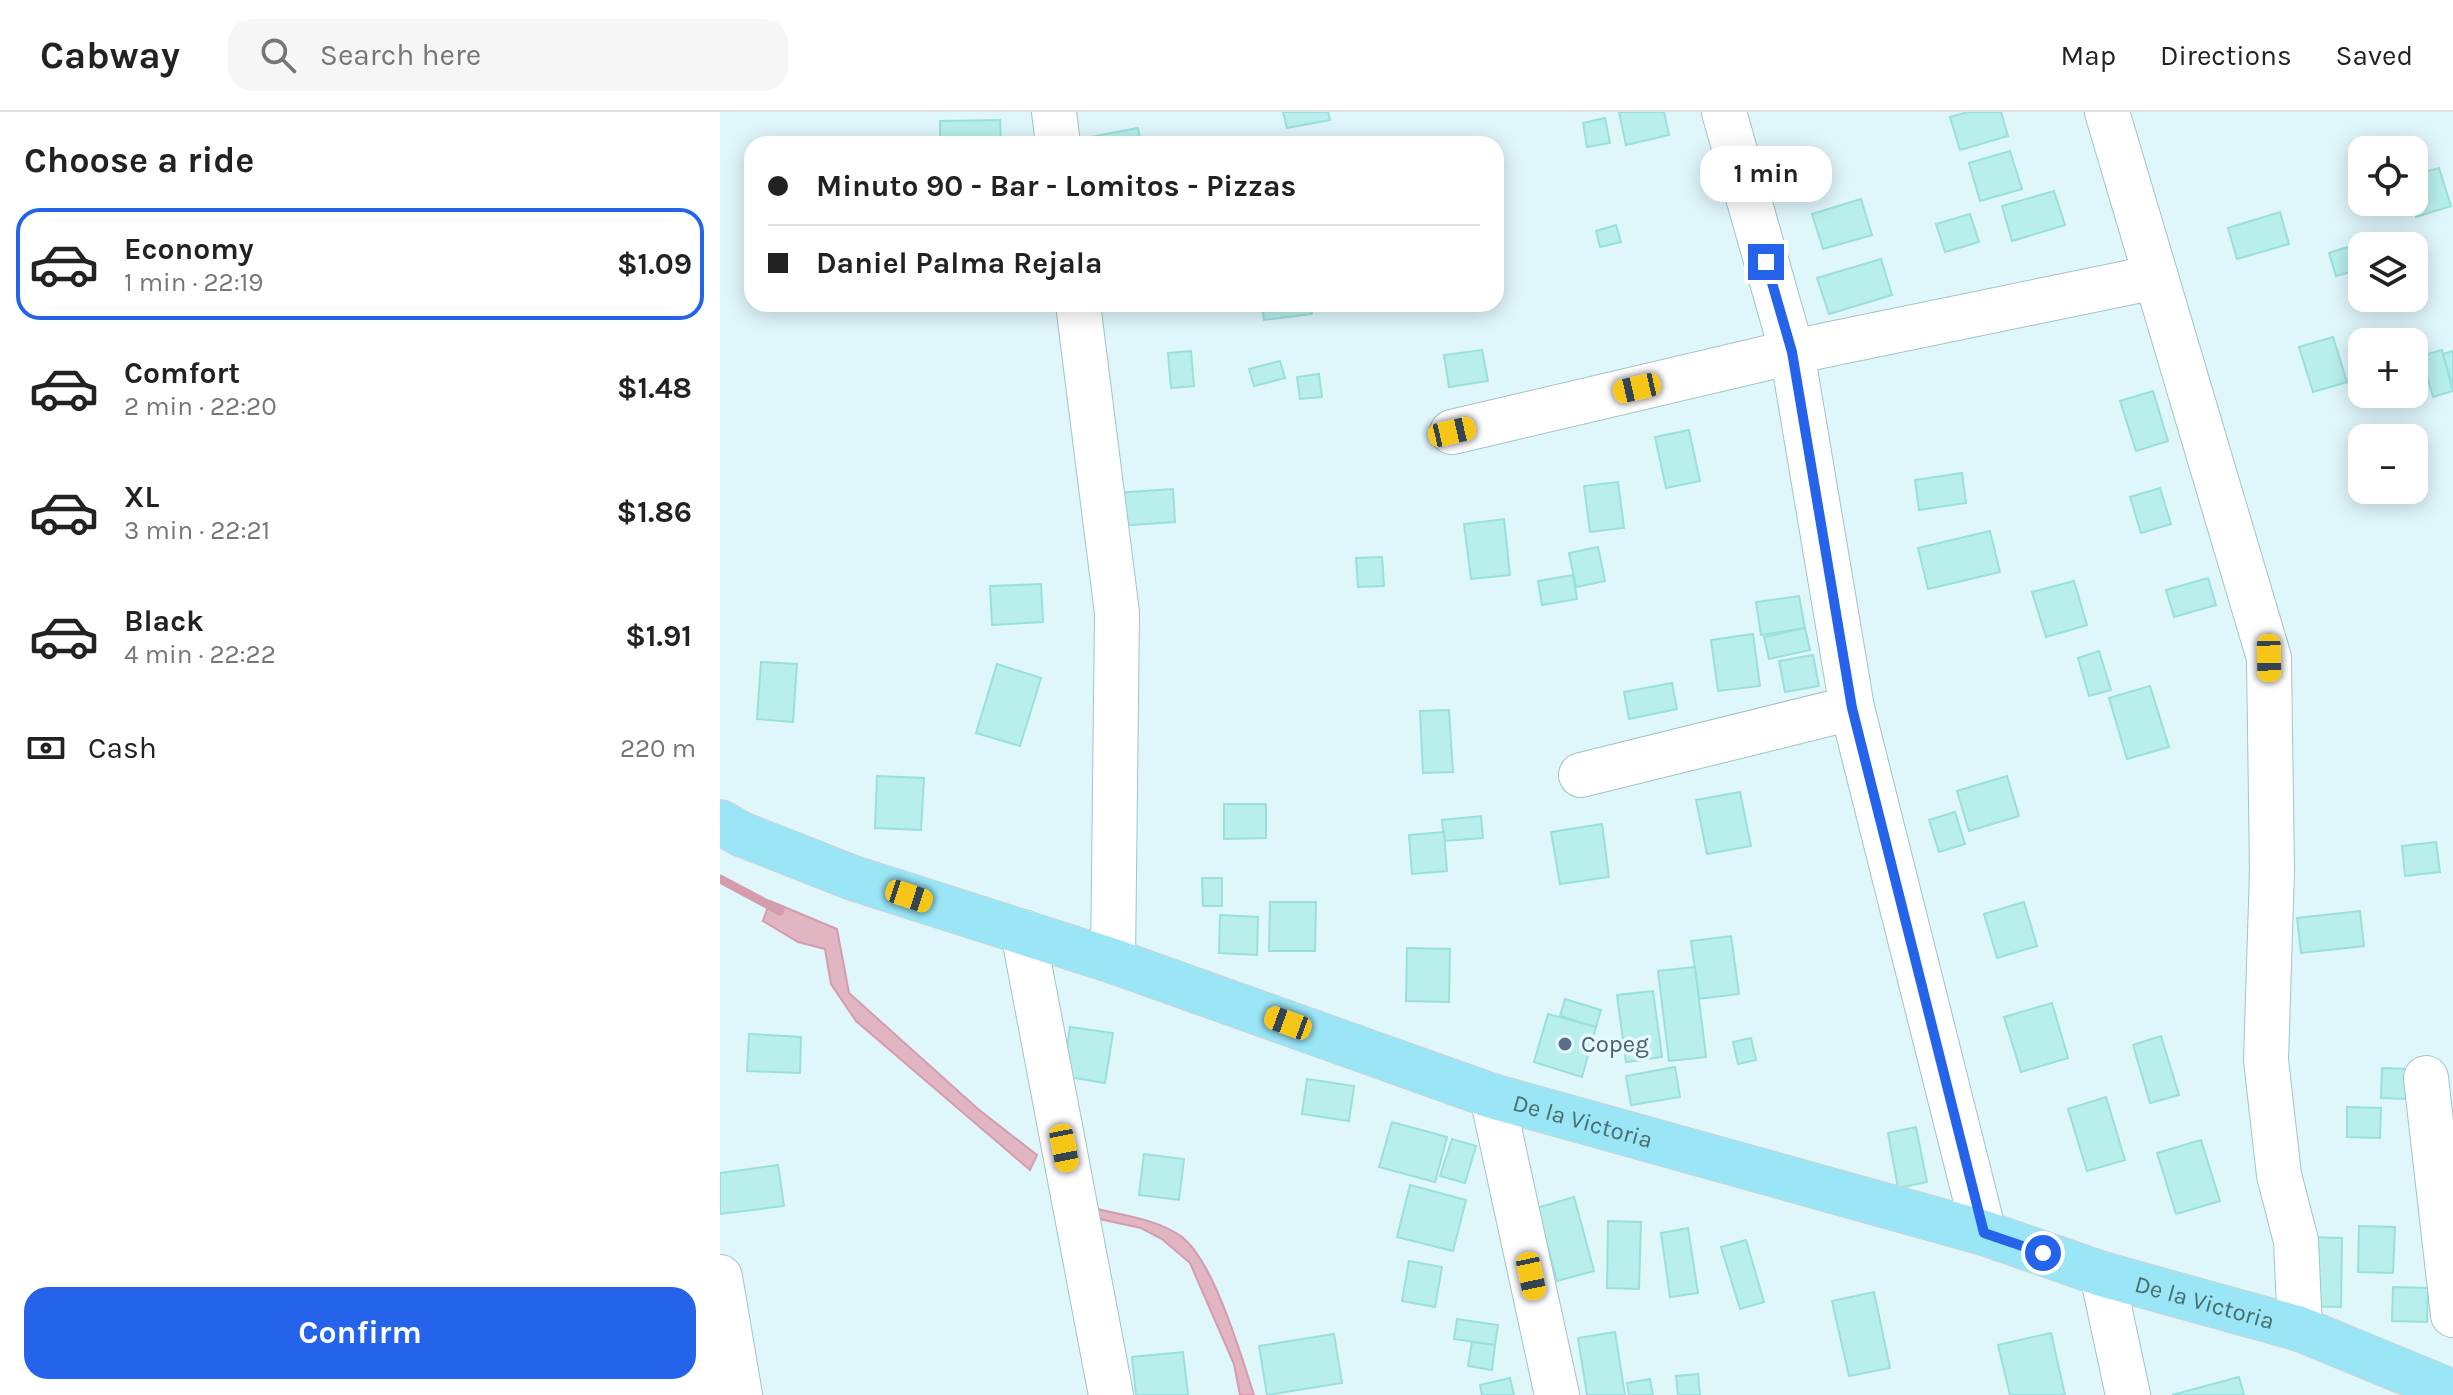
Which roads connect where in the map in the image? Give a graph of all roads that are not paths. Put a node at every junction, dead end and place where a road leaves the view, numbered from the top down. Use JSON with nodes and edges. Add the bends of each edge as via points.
{"nodes":[{"id":1,"x":1054,"y":112,"type":"edge"},
{"id":2,"x":1724,"y":112,"type":"edge"},
{"id":3,"x":2107,"y":112,"type":"edge"},
{"id":4,"x":1057,"y":136,"type":"edge"},
{"id":5,"x":2156,"y":277,"type":"junction"},
{"id":6,"x":1079,"y":312,"type":"edge"},
{"id":7,"x":1792,"y":352,"type":"junction"},
{"id":8,"x":1452,"y":432,"type":"dead end"},
{"id":9,"x":1852,"y":708,"type":"junction"},
{"id":10,"x":1581,"y":775,"type":"dead end"},
{"id":11,"x":720,"y":822,"type":"edge"},
{"id":12,"x":1023,"y":932,"type":"junction"},
{"id":13,"x":1113,"y":961,"type":"junction"},
{"id":14,"x":2426,"y":1078,"type":"dead end"},
{"id":15,"x":1492,"y":1096,"type":"junction"},
{"id":16,"x":1984,"y":1233,"type":"junction"},
{"id":17,"x":2102,"y":1274,"type":"junction"},
{"id":18,"x":720,"y":1277,"type":"edge"},
{"id":19,"x":2453,"y":1315,"type":"edge"},
{"id":20,"x":2300,"y":1329,"type":"junction"},
{"id":21,"x":2453,"y":1392,"type":"edge"},
{"id":22,"x":740,"y":1395,"type":"edge"},
{"id":23,"x":1111,"y":1395,"type":"edge"},
{"id":24,"x":1557,"y":1395,"type":"edge"},
{"id":25,"x":2128,"y":1395,"type":"edge"}],
"edges":[{"from":1,"to":4,"type":"street"},
{"from":2,"to":7,"type":"street"},
{"from":3,"to":5,"type":"street"},
{"from":5,"to":7,"type":"street"},
{"from":5,"to":20,"type":"street","via":[[2269,658],[2272,871],[2266,1060],[2279,1175],[2296,1241]]},
{"from":6,"to":13,"type":"street","via":[[1117,613]]},
{"from":7,"to":8,"type":"street"},
{"from":7,"to":9,"type":"street"},
{"from":9,"to":10,"type":"street"},
{"from":9,"to":16,"type":"street"},
{"from":11,"to":12,"type":"main road","name":"De la Victoria","via":[[853,878]]},
{"from":12,"to":13,"type":"main road","name":"De la Victoria"},
{"from":12,"to":23,"type":"street"},
{"from":13,"to":15,"type":"main road","name":"De la Victoria"},
{"from":14,"to":19,"type":"street"},
{"from":15,"to":16,"type":"main road","name":"De la Victoria"},
{"from":15,"to":24,"type":"street"},
{"from":16,"to":17,"type":"main road","name":"De la Victoria"},
{"from":17,"to":20,"type":"main road","name":"De la Victoria"},
{"from":17,"to":25,"type":"street"},
{"from":18,"to":22,"type":"street"},
{"from":20,"to":21,"type":"main road","name":"De la Victoria"}]}
